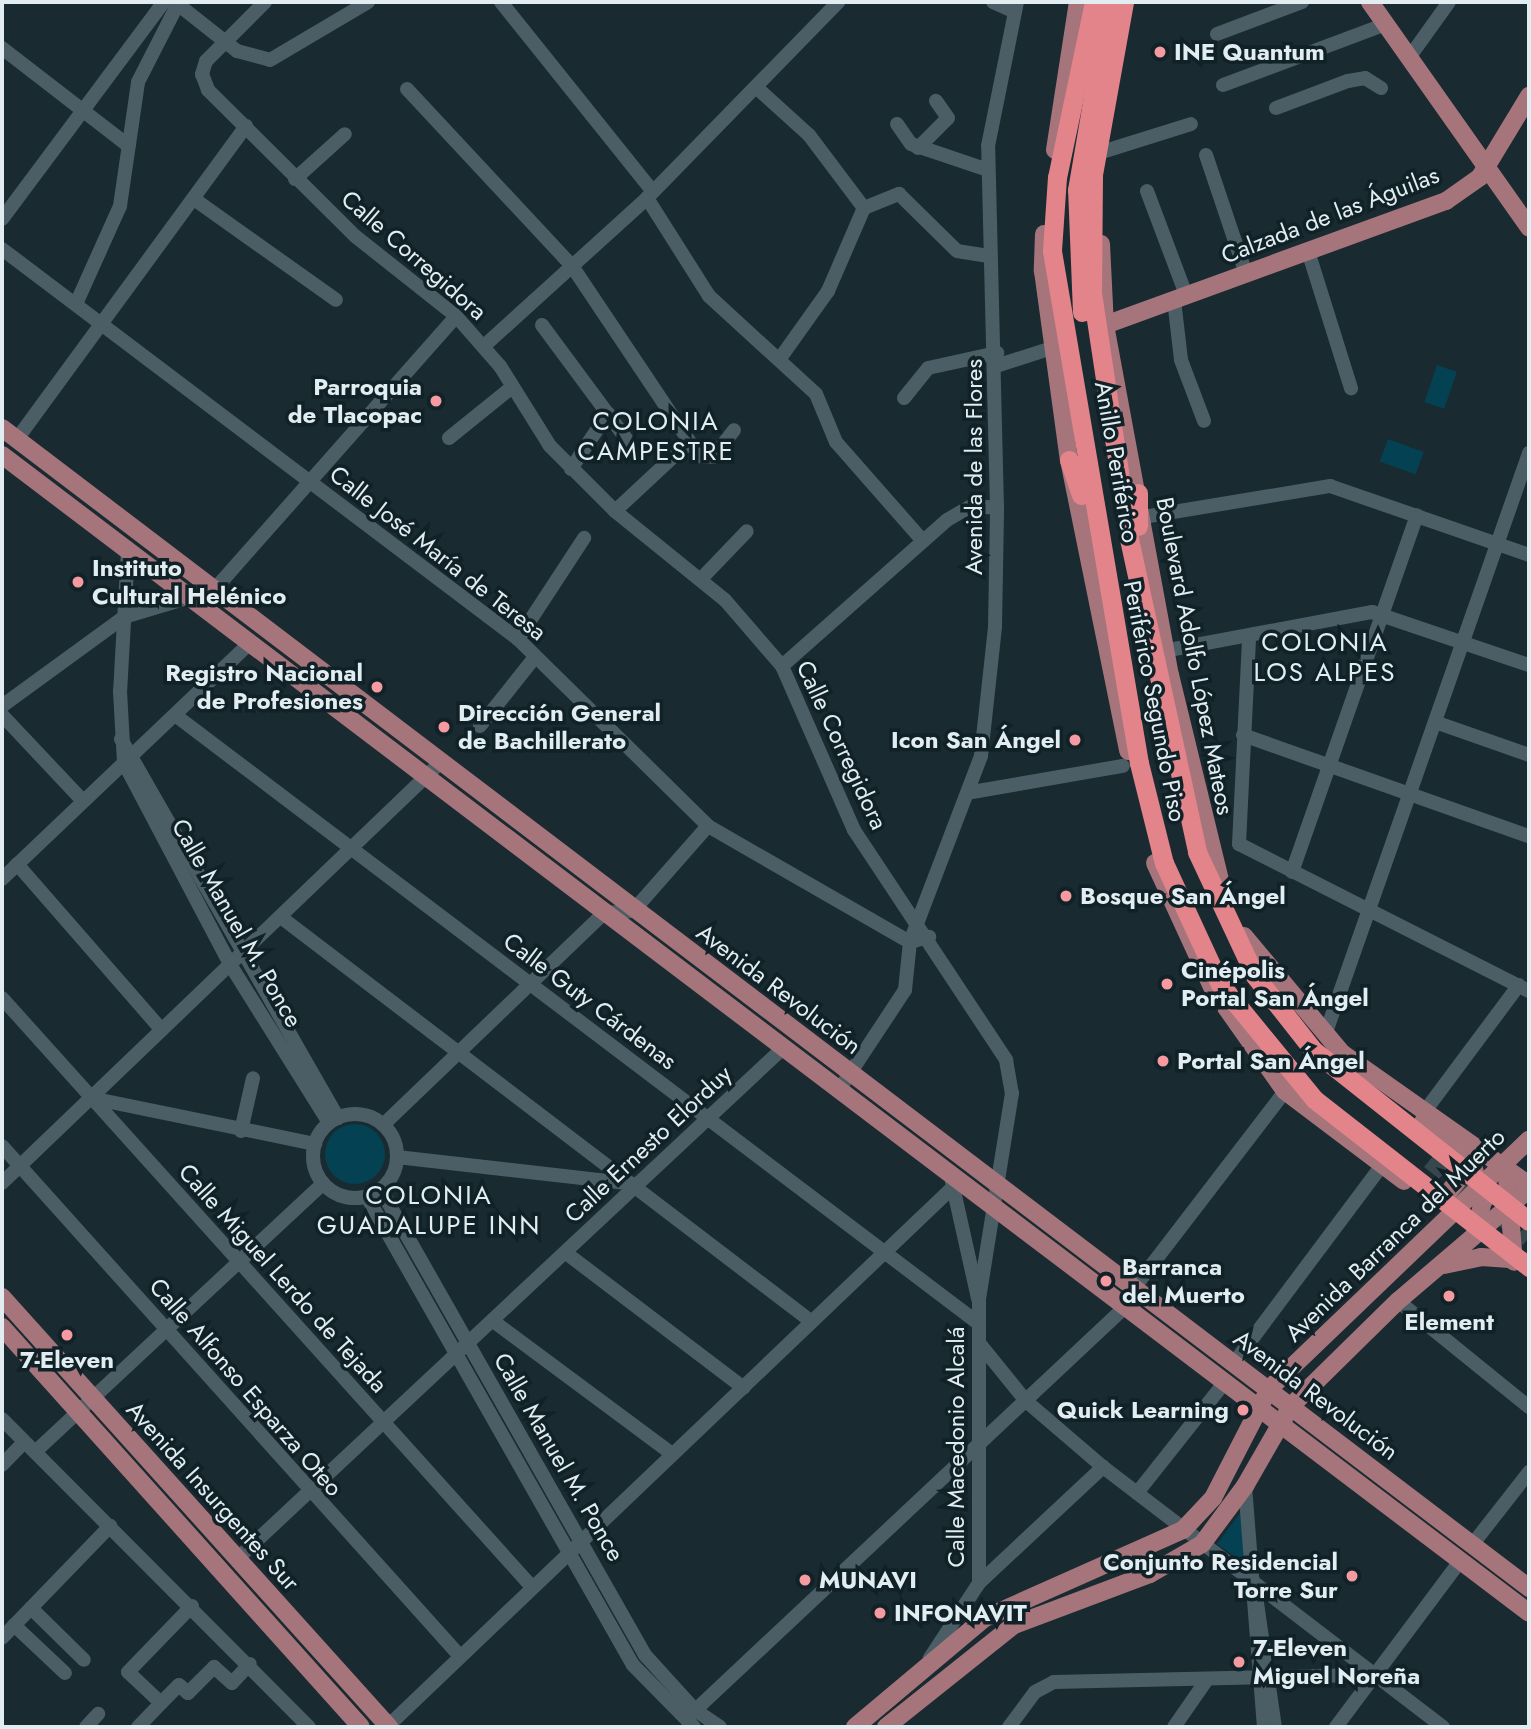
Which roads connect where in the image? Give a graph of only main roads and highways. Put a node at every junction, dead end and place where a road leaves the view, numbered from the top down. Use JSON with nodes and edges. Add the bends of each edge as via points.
{"nodes":[{"id":1,"x":1078,"y":2,"type":"edge"},
{"id":2,"x":1097,"y":2,"type":"edge"},
{"id":3,"x":1109,"y":2,"type":"edge"},
{"id":4,"x":1124,"y":2,"type":"edge"},
{"id":5,"x":1132,"y":2,"type":"edge"},
{"id":6,"x":1371,"y":2,"type":"edge"},
{"id":7,"x":1092,"y":39,"type":"junction"},
{"id":8,"x":1067,"y":60,"type":"junction"},
{"id":9,"x":1529,"y":96,"type":"edge"},
{"id":10,"x":1085,"y":145,"type":"junction"},
{"id":11,"x":1489,"y":166,"type":"junction"},
{"id":12,"x":1101,"y":176,"type":"junction"},
{"id":13,"x":1529,"y":227,"type":"edge"},
{"id":14,"x":1105,"y":325,"type":"junction"},
{"id":15,"x":2,"y":428,"type":"edge"},
{"id":16,"x":2,"y":456,"type":"edge"},
{"id":17,"x":1069,"y":460,"type":"junction"},
{"id":18,"x":82,"y":490,"type":"junction"},
{"id":19,"x":1138,"y":492,"type":"joint"},
{"id":20,"x":70,"y":507,"type":"junction"},
{"id":21,"x":1140,"y":517,"type":"junction"},
{"id":22,"x":1115,"y":593,"type":"junction"},
{"id":23,"x":1142,"y":651,"type":"junction"},
{"id":24,"x":1170,"y":675,"type":"junction"},
{"id":25,"x":1205,"y":854,"type":"junction"},
{"id":26,"x":1252,"y":951,"type":"junction"},
{"id":27,"x":1206,"y":976,"type":"junction"},
{"id":28,"x":1244,"y":990,"type":"junction"},
{"id":29,"x":1342,"y":1053,"type":"junction"},
{"id":30,"x":1529,"y":1140,"type":"edge"},
{"id":31,"x":1472,"y":1162,"type":"junction"},
{"id":32,"x":1425,"y":1165,"type":"tunnel mouth"},
{"id":33,"x":1506,"y":1165,"type":"junction"},
{"id":34,"x":1424,"y":1195,"type":"junction"},
{"id":35,"x":1481,"y":1195,"type":"junction"},
{"id":36,"x":1520,"y":1198,"type":"edge"},
{"id":37,"x":1450,"y":1215,"type":"junction"},
{"id":38,"x":1529,"y":1219,"type":"edge"},
{"id":39,"x":1475,"y":1233,"type":"junction"},
{"id":40,"x":1522,"y":1251,"type":"edge"},
{"id":41,"x":1435,"y":1270,"type":"junction"},
{"id":42,"x":1529,"y":1274,"type":"edge"},
{"id":43,"x":2,"y":1297,"type":"edge"},
{"id":44,"x":2,"y":1326,"type":"edge"},
{"id":45,"x":1269,"y":1390,"type":"junction"},
{"id":46,"x":1257,"y":1406,"type":"junction"},
{"id":47,"x":1291,"y":1406,"type":"junction"},
{"id":48,"x":1279,"y":1421,"type":"junction"},
{"id":49,"x":1081,"y":1574,"type":"junction"},
{"id":50,"x":1529,"y":1588,"type":"edge"},
{"id":51,"x":1090,"y":1595,"type":"junction"},
{"id":52,"x":1529,"y":1613,"type":"edge"},
{"id":53,"x":361,"y":1727,"type":"edge"},
{"id":54,"x":388,"y":1727,"type":"edge"},
{"id":55,"x":855,"y":1727,"type":"edge"},
{"id":56,"x":886,"y":1727,"type":"edge"}],
"edges":[{"from":1,"to":8,"type":"main road"},
{"from":2,"to":7,"type":"highway","name":"Anillo Periférico"},
{"from":2,"to":40,"type":"highway","name":"Periférico Segundo Piso","via":[[1057,177],[1052,251],[1136,750],[1164,863],[1220,984],[1314,1099]]},
{"from":3,"to":10,"type":"highway","name":"Anillo Periférico"},
{"from":4,"to":25,"type":"highway","name":"Periférico Segundo Piso","via":[[1093,174],[1092,293],[1129,539]]},
{"from":5,"to":12,"type":"main road","name":"Boulevard Adolfo López Mateos"},
{"from":6,"to":11,"type":"main road"},
{"from":7,"to":8,"type":"highway"},
{"from":7,"to":22,"type":"highway","name":"Anillo Periférico","via":[[1063,187],[1059,268]]},
{"from":8,"to":17,"type":"main road","via":[[1043,245]]},
{"from":9,"to":11,"type":"main road","name":"Calzada de las Águilas"},
{"from":10,"to":12,"type":"highway"},
{"from":10,"to":23,"type":"highway","name":"Anillo Periférico","via":[[1076,271]]},
{"from":11,"to":13,"type":"main road"},
{"from":11,"to":14,"type":"main road","name":"Calzada de las Águilas","via":[[1446,201]]},
{"from":12,"to":14,"type":"main road","name":"Boulevard Adolfo López Mateos"},
{"from":14,"to":19,"type":"main road","name":"Boulevard Adolfo López Mateos"},
{"from":15,"to":18,"type":"main road","name":"Avenida Revolución"},
{"from":16,"to":20,"type":"main road","name":"Avenida Revolución"},
{"from":17,"to":22,"type":"highway"},
{"from":17,"to":27,"type":"main road","via":[[1156,866]]},
{"from":18,"to":20,"type":"main road"},
{"from":18,"to":45,"type":"main road","name":"Avenida Revolución"},
{"from":19,"to":21,"type":"highway"},
{"from":20,"to":46,"type":"main road","name":"Avenida Revolución","via":[[839,1090],[952,1181],[992,1205]]},
{"from":21,"to":24,"type":"main road","name":"Boulevard Adolfo López Mateos","via":[[1169,650]]},
{"from":21,"to":25,"type":"highway"},
{"from":22,"to":28,"type":"highway","name":"Anillo Periférico","via":[[1174,859]]},
{"from":23,"to":24,"type":"highway"},
{"from":23,"to":28,"type":"highway","name":"Anillo Periférico","via":[[1186,856]]},
{"from":24,"to":25,"type":"main road","name":"Boulevard Adolfo López Mateos"},
{"from":25,"to":26,"type":"main road","name":"Boulevard Adolfo López Mateos"},
{"from":25,"to":38,"type":"highway","name":"Periférico Segundo Piso","via":[[1255,976],[1313,1049]]},
{"from":26,"to":28,"type":"highway"},
{"from":26,"to":29,"type":"main road","name":"Boulevard Adolfo López Mateos"},
{"from":27,"to":28,"type":"highway"},
{"from":27,"to":34,"type":"main road","via":[[1285,1091]]},
{"from":28,"to":32,"type":"highway","name":"Anillo Periférico","via":[[1322,1091]]},
{"from":29,"to":31,"type":"main road"},
{"from":29,"to":33,"type":"main road","name":"Boulevard Adolfo López Mateos"},
{"from":30,"to":33,"type":"main road","name":"Avenida Barranca del Muerto"},
{"from":31,"to":34,"type":"main road","via":[[1445,1196]]},
{"from":31,"to":35,"type":"main road"},
{"from":33,"to":35,"type":"main road","name":"Avenida Barranca del Muerto"},
{"from":33,"to":36,"type":"main road"},
{"from":33,"to":36,"type":"main road","name":"Boulevard Adolfo López Mateos"},
{"from":34,"to":37,"type":"main road"},
{"from":35,"to":36,"type":"main road"},
{"from":35,"to":37,"type":"main road"},
{"from":35,"to":39,"type":"main road"},
{"from":36,"to":39,"type":"main road","name":"Avenida Barranca del Muerto"},
{"from":36,"to":40,"type":"main road"},
{"from":37,"to":39,"type":"main road"},
{"from":37,"to":45,"type":"main road","name":"Avenida Barranca del Muerto"},
{"from":38,"to":40,"type":"main road"},
{"from":39,"to":40,"type":"main road"},
{"from":39,"to":41,"type":"main road","name":"Avenida Barranca del Muerto"},
{"from":40,"to":41,"type":"main road","via":[[1471,1258]]},
{"from":40,"to":42,"type":"main road"},
{"from":41,"to":47,"type":"main road","name":"Avenida Barranca del Muerto"},
{"from":43,"to":54,"type":"main road","name":"Avenida Insurgentes Sur"},
{"from":44,"to":53,"type":"main road","name":"Avenida Insurgentes Sur"},
{"from":45,"to":46,"type":"main road","name":"Avenida Barranca del Muerto"},
{"from":45,"to":47,"type":"main road","name":"Avenida Revolución"},
{"from":46,"to":48,"type":"main road","name":"Avenida Revolución"},
{"from":46,"to":49,"type":"main road","name":"Avenida Barranca del Muerto","via":[[1218,1490],[1183,1530]]},
{"from":47,"to":48,"type":"main road","name":"Avenida Barranca del Muerto"},
{"from":47,"to":50,"type":"main road","name":"Avenida Revolución"},
{"from":48,"to":51,"type":"main road","name":"Avenida Barranca del Muerto","via":[[1245,1486],[1202,1544],[1150,1574]]},
{"from":48,"to":52,"type":"main road","name":"Avenida Revolución"},
{"from":49,"to":51,"type":"main road"},
{"from":49,"to":55,"type":"main road","name":"Avenida Barranca del Muerto","via":[[1000,1609],[927,1662]]},
{"from":51,"to":56,"type":"main road","name":"Avenida Barranca del Muerto","via":[[1000,1633]]}]}
